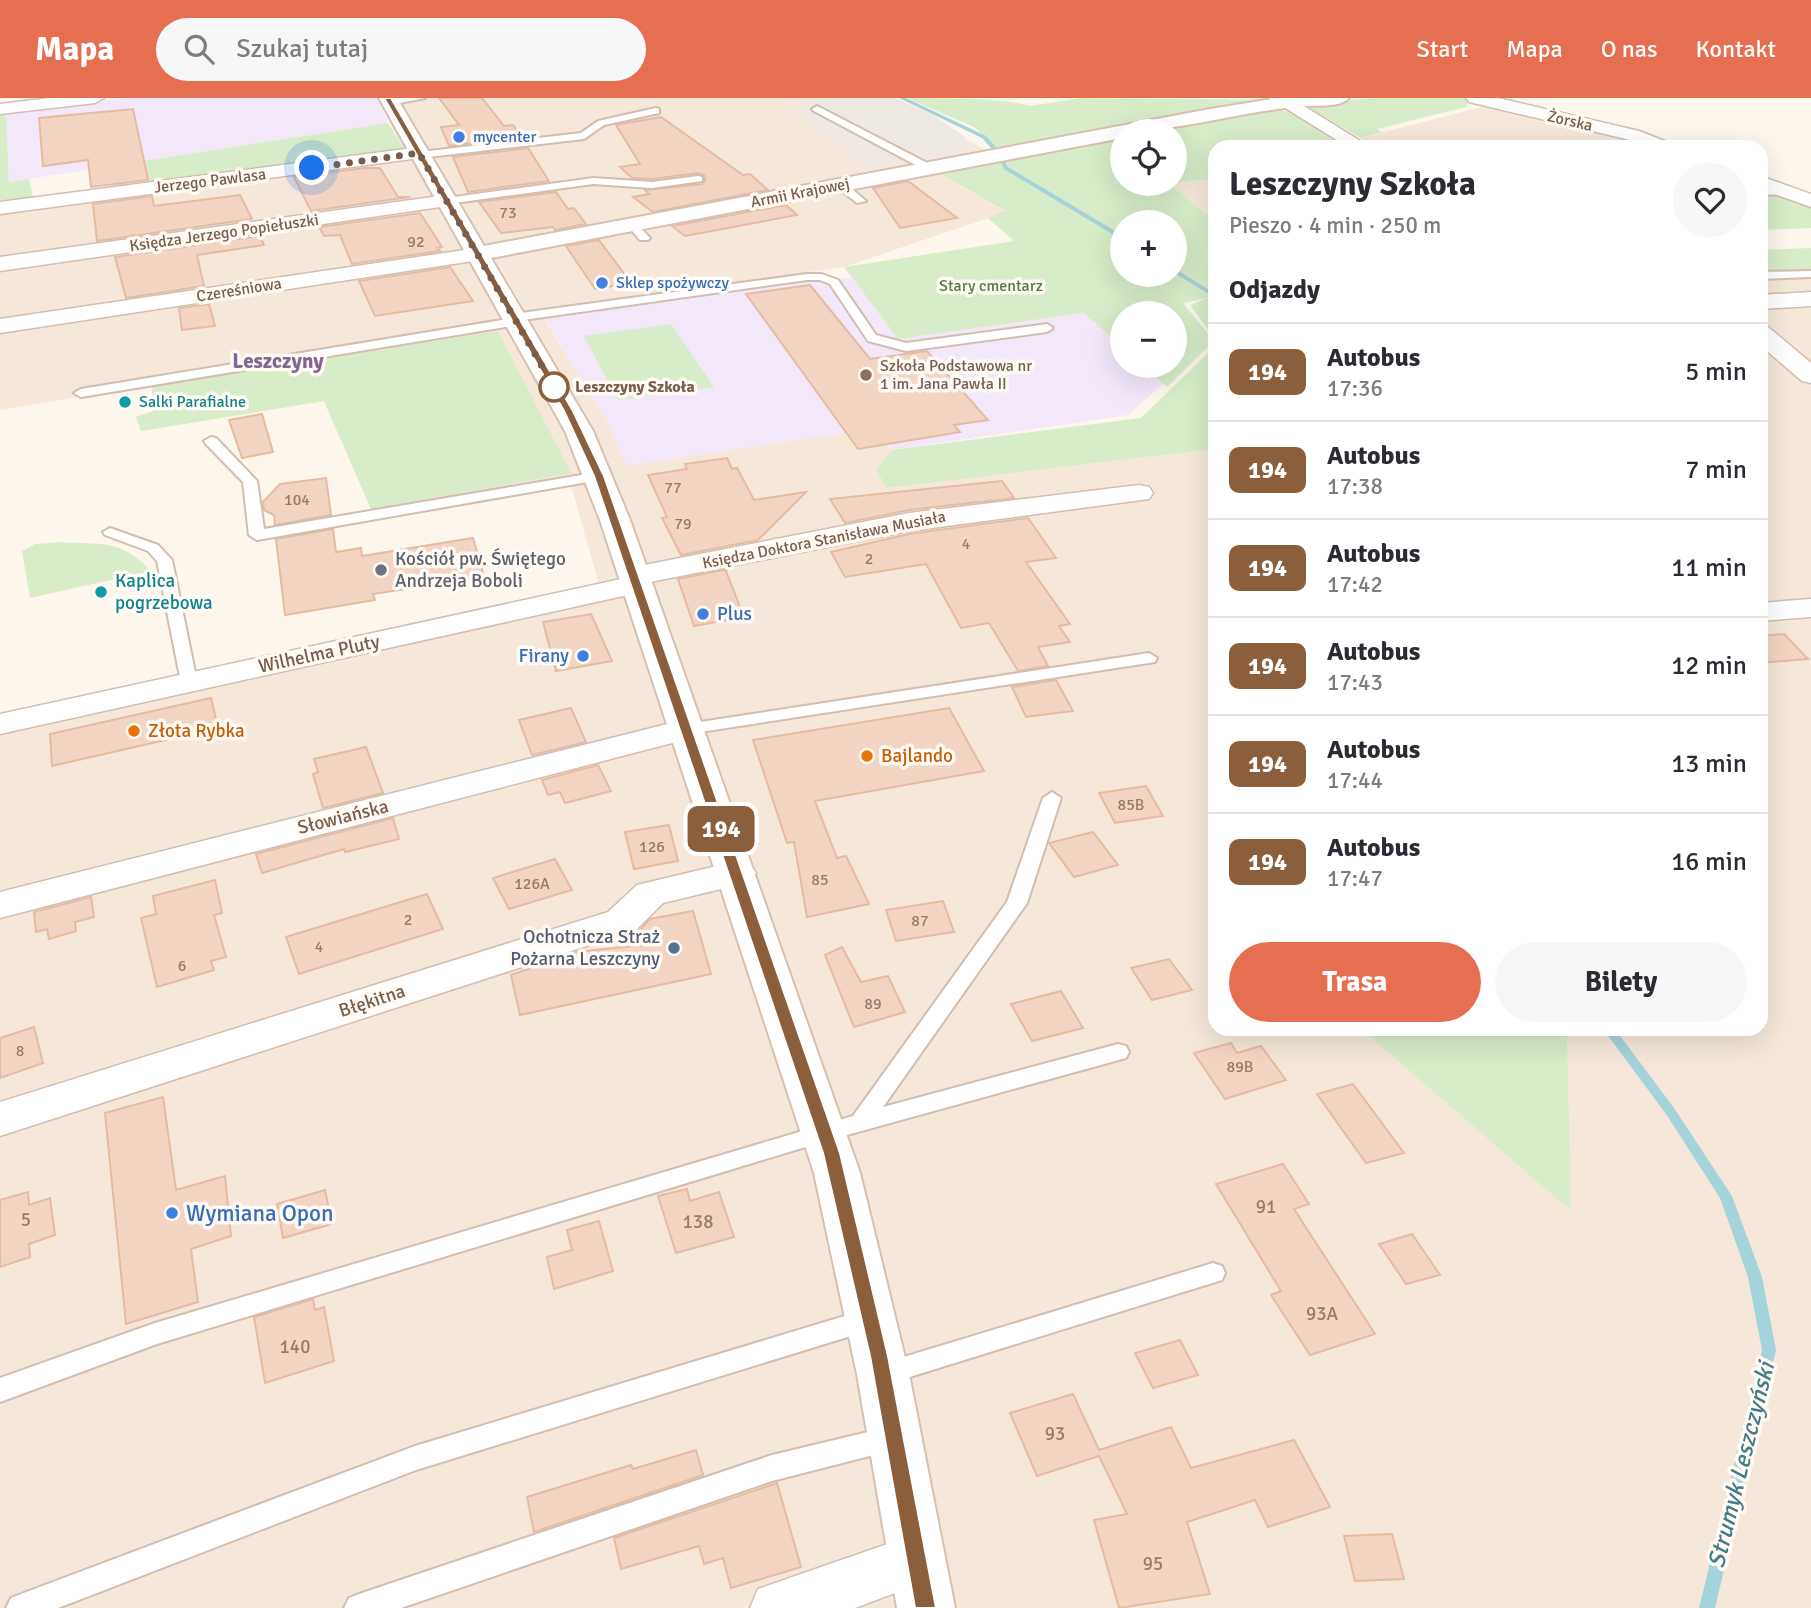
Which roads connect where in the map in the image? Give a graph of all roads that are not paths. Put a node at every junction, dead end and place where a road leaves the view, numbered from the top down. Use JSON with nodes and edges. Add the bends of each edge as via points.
{"nodes":[{"id":1,"x":95,"y":98,"type":"edge"},
{"id":2,"x":420,"y":98,"type":"edge"},
{"id":3,"x":1340,"y":98,"type":"edge"},
{"id":4,"x":1475,"y":98,"type":"edge"},
{"id":5,"x":389,"y":100,"type":"edge"},
{"id":6,"x":1283,"y":100,"type":"edge"},
{"id":7,"x":0,"y":109,"type":"edge"},
{"id":8,"x":817,"y":109,"type":"dead end"},
{"id":9,"x":656,"y":111,"type":"dead end"},
{"id":10,"x":1349,"y":140,"type":"edge"},
{"id":11,"x":1645,"y":140,"type":"edge"},
{"id":12,"x":420,"y":154,"type":"junction"},
{"id":13,"x":929,"y":168,"type":"junction"},
{"id":14,"x":698,"y":179,"type":"dead end"},
{"id":15,"x":841,"y":185,"type":"junction"},
{"id":16,"x":1768,"y":185,"type":"edge"},
{"id":17,"x":1786,"y":191,"type":"junction"},
{"id":18,"x":1768,"y":192,"type":"edge"},
{"id":19,"x":447,"y":201,"type":"junction"},
{"id":20,"x":861,"y":201,"type":"dead end"},
{"id":21,"x":1811,"y":201,"type":"edge"},
{"id":22,"x":0,"y":208,"type":"edge"},
{"id":23,"x":478,"y":254,"type":"junction"},
{"id":24,"x":0,"y":264,"type":"edge"},
{"id":25,"x":1811,"y":274,"type":"edge"},
{"id":26,"x":1768,"y":276,"type":"edge"},
{"id":27,"x":1811,"y":299,"type":"edge"},
{"id":28,"x":1768,"y":302,"type":"edge"},
{"id":29,"x":516,"y":319,"type":"junction"},
{"id":30,"x":0,"y":326,"type":"edge"},
{"id":31,"x":1047,"y":328,"type":"dead end"},
{"id":32,"x":1768,"y":342,"type":"edge"},
{"id":33,"x":1768,"y":344,"type":"edge"},
{"id":34,"x":1811,"y":344,"type":"edge"},
{"id":35,"x":1811,"y":376,"type":"edge"},
{"id":36,"x":81,"y":393,"type":"dead end"},
{"id":37,"x":211,"y":441,"type":"dead end"},
{"id":38,"x":599,"y":476,"type":"junction"},
{"id":39,"x":1139,"y":493,"type":"dead end"},
{"id":40,"x":110,"y":532,"type":"dead end"},
{"id":41,"x":636,"y":580,"type":"junction"},
{"id":42,"x":1811,"y":608,"type":"edge"},
{"id":43,"x":1768,"y":611,"type":"edge"},
{"id":44,"x":1149,"y":658,"type":"dead end"},
{"id":45,"x":189,"y":682,"type":"junction"},
{"id":46,"x":0,"y":724,"type":"edge"},
{"id":47,"x":687,"y":729,"type":"junction"},
{"id":48,"x":1052,"y":798,"type":"dead end"},
{"id":49,"x":737,"y":873,"type":"junction"},
{"id":50,"x":0,"y":905,"type":"edge"},
{"id":51,"x":1118,"y":1052,"type":"dead end"},
{"id":52,"x":0,"y":1119,"type":"edge"},
{"id":53,"x":843,"y":1127,"type":"junction"},
{"id":54,"x":1213,"y":1273,"type":"dead end"},
{"id":55,"x":871,"y":1319,"type":"junction"},
{"id":56,"x":883,"y":1374,"type":"junction"},
{"id":57,"x":0,"y":1390,"type":"edge"},
{"id":58,"x":894,"y":1438,"type":"junction"},
{"id":59,"x":921,"y":1584,"type":"edge"},
{"id":60,"x":21,"y":1608,"type":"edge"},
{"id":61,"x":359,"y":1608,"type":"edge"},
{"id":62,"x":778,"y":1608,"type":"edge"}],
"edges":[{"from":1,"to":7,"type":"street"},
{"from":2,"to":5,"type":"lane"},
{"from":3,"to":6,"type":"street","name":"Armii Krajowej"},
{"from":4,"to":11,"type":"street","name":"Żorska"},
{"from":5,"to":12,"type":"street"},
{"from":6,"to":10,"type":"street"},
{"from":6,"to":13,"type":"street","name":"Armii Krajowej"},
{"from":8,"to":13,"type":"lane"},
{"from":9,"to":12,"type":"lane","via":[[601,123],[584,136]]},
{"from":12,"to":19,"type":"street"},
{"from":12,"to":22,"type":"street","name":"Jerzego Pawlasa"},
{"from":13,"to":15,"type":"street","name":"Armii Krajowej"},
{"from":14,"to":19,"type":"lane","via":[[652,185],[593,181]]},
{"from":15,"to":20,"type":"lane"},
{"from":15,"to":23,"type":"street","name":"Armii Krajowej","via":[[638,231]]},
{"from":16,"to":17,"type":"street"},
{"from":17,"to":18,"type":"lane"},
{"from":17,"to":21,"type":"street"},
{"from":19,"to":23,"type":"street"},
{"from":19,"to":24,"type":"street","name":"Księdza Jerzego Popiełuszki"},
{"from":23,"to":29,"type":"street"},
{"from":23,"to":30,"type":"street","name":"Czereśniowa"},
{"from":25,"to":26,"type":"lane"},
{"from":27,"to":28,"type":"street"},
{"from":29,"to":31,"type":"lane","via":[[822,277],[834,282],[872,338],[893,345]]},
{"from":29,"to":36,"type":"lane"},
{"from":29,"to":38,"type":"street"},
{"from":32,"to":34,"type":"street"},
{"from":33,"to":35,"type":"street"},
{"from":37,"to":38,"type":"lane","via":[[250,481],[257,535]]},
{"from":38,"to":41,"type":"street"},
{"from":39,"to":41,"type":"street","name":"Księdza Doktora Stanisława Musiała","via":[[909,522]]},
{"from":40,"to":45,"type":"lane","via":[[153,548],[164,560]]},
{"from":41,"to":45,"type":"street","name":"Wilhelma Pluty"},
{"from":41,"to":47,"type":"street"},
{"from":42,"to":43,"type":"street"},
{"from":44,"to":47,"type":"lane"},
{"from":45,"to":46,"type":"street","name":"Wilhelma Pluty"},
{"from":47,"to":49,"type":"street"},
{"from":47,"to":50,"type":"street","name":"Słowiańska"},
{"from":48,"to":53,"type":"lane","via":[[1017,903]]},
{"from":49,"to":52,"type":"street","name":"Błękitna","via":[[650,894],[622,921]]},
{"from":49,"to":53,"type":"street"},
{"from":51,"to":53,"type":"lane"},
{"from":53,"to":55,"type":"street","via":[[849,1220]]},
{"from":53,"to":57,"type":"lane","via":[[155,1334]]},
{"from":54,"to":56,"type":"lane"},
{"from":55,"to":56,"type":"street"},
{"from":55,"to":60,"type":"lane","via":[[415,1458]]},
{"from":56,"to":58,"type":"street"},
{"from":58,"to":59,"type":"street"},
{"from":58,"to":61,"type":"lane","via":[[772,1468]]},
{"from":59,"to":62,"type":"street"}]}
